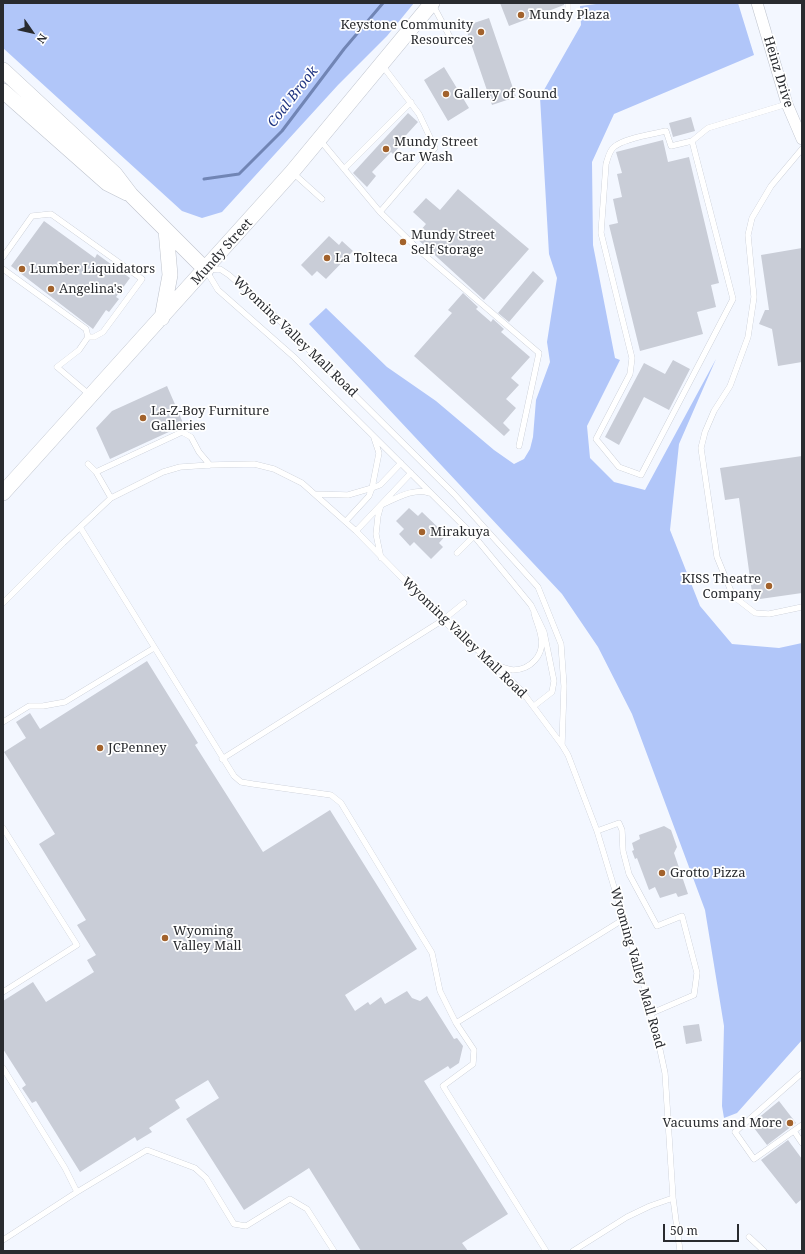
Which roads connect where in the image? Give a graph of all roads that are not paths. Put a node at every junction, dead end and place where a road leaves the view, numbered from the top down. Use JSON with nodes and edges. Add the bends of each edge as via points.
{"nodes":[{"id":1,"x":432,"y":3,"type":"edge"},
{"id":2,"x":568,"y":3,"type":"edge"},
{"id":3,"x":757,"y":3,"type":"edge"},
{"id":4,"x":568,"y":14,"type":"dead end"},
{"id":5,"x":450,"y":37,"type":"dead end"},
{"id":6,"x":382,"y":64,"type":"junction"},
{"id":7,"x":3,"y":70,"type":"edge"},
{"id":8,"x":3,"y":91,"type":"edge"},
{"id":9,"x":411,"y":102,"type":"junction"},
{"id":10,"x":787,"y":104,"type":"junction"},
{"id":11,"x":802,"y":139,"type":"edge"},
{"id":12,"x":319,"y":140,"type":"junction"},
{"id":13,"x":692,"y":141,"type":"junction"},
{"id":14,"x":802,"y":149,"type":"edge"},
{"id":15,"x":344,"y":169,"type":"junction"},
{"id":16,"x":292,"y":172,"type":"junction"},
{"id":17,"x":131,"y":195,"type":"junction"},
{"id":18,"x":322,"y":199,"type":"dead end"},
{"id":19,"x":380,"y":212,"type":"junction"},
{"id":20,"x":166,"y":230,"type":"junction"},
{"id":21,"x":3,"y":257,"type":"edge"},
{"id":22,"x":3,"y":269,"type":"edge"},
{"id":23,"x":206,"y":270,"type":"junction"},
{"id":24,"x":162,"y":318,"type":"junction"},
{"id":25,"x":88,"y":337,"type":"junction"},
{"id":26,"x":91,"y":396,"type":"junction"},
{"id":27,"x":370,"y":431,"type":"junction"},
{"id":28,"x":519,"y":446,"type":"dead end"},
{"id":29,"x":401,"y":463,"type":"junction"},
{"id":30,"x":88,"y":464,"type":"dead end"},
{"id":31,"x":210,"y":465,"type":"junction"},
{"id":32,"x":96,"y":472,"type":"junction"},
{"id":33,"x":410,"y":473,"type":"junction"},
{"id":34,"x":372,"y":488,"type":"junction"},
{"id":35,"x":3,"y":492,"type":"edge"},
{"id":36,"x":315,"y":494,"type":"junction"},
{"id":37,"x":111,"y":498,"type":"junction"},
{"id":38,"x":438,"y":500,"type":"junction"},
{"id":39,"x":381,"y":505,"type":"junction"},
{"id":40,"x":346,"y":521,"type":"junction"},
{"id":41,"x":80,"y":527,"type":"junction"},
{"id":42,"x":356,"y":531,"type":"junction"},
{"id":43,"x":474,"y":536,"type":"junction"},
{"id":44,"x":457,"y":553,"type":"dead end"},
{"id":45,"x":382,"y":558,"type":"junction"},
{"id":46,"x":3,"y":603,"type":"edge"},
{"id":47,"x":464,"y":603,"type":"dead end"},
{"id":48,"x":531,"y":605,"type":"junction"},
{"id":49,"x":802,"y":607,"type":"edge"},
{"id":50,"x":443,"y":620,"type":"junction"},
{"id":51,"x":154,"y":648,"type":"junction"},
{"id":52,"x":495,"y":665,"type":"junction"},
{"id":53,"x":534,"y":706,"type":"junction"},
{"id":54,"x":3,"y":722,"type":"edge"},
{"id":55,"x":562,"y":745,"type":"junction"},
{"id":56,"x":222,"y":759,"type":"junction"},
{"id":57,"x":3,"y":828,"type":"edge"},
{"id":58,"x":597,"y":831,"type":"junction"},
{"id":59,"x":624,"y":919,"type":"junction"},
{"id":60,"x":3,"y":992,"type":"edge"},
{"id":61,"x":652,"y":1013,"type":"junction"},
{"id":62,"x":456,"y":1023,"type":"junction"},
{"id":63,"x":3,"y":1068,"type":"edge"},
{"id":64,"x":802,"y":1073,"type":"edge"},
{"id":65,"x":802,"y":1125,"type":"edge"},
{"id":66,"x":794,"y":1131,"type":"junction"},
{"id":67,"x":802,"y":1143,"type":"edge"},
{"id":68,"x":77,"y":1192,"type":"junction"},
{"id":69,"x":673,"y":1198,"type":"junction"},
{"id":70,"x":749,"y":1237,"type":"dead end"},
{"id":71,"x":3,"y":1240,"type":"edge"},
{"id":72,"x":334,"y":1251,"type":"edge"},
{"id":73,"x":546,"y":1251,"type":"edge"},
{"id":74,"x":573,"y":1251,"type":"edge"},
{"id":75,"x":680,"y":1251,"type":"edge"},
{"id":76,"x":764,"y":1251,"type":"edge"}],
"edges":[{"from":1,"to":5,"type":"lane"},
{"from":1,"to":6,"type":"main road","name":"Mundy Street"},
{"from":2,"to":4,"type":"lane"},
{"from":3,"to":10,"type":"street","name":"Heinz Drive"},
{"from":6,"to":9,"type":"lane"},
{"from":6,"to":12,"type":"main road","name":"Mundy Street"},
{"from":7,"to":17,"type":"main road","via":[[115,174]]},
{"from":8,"to":17,"type":"main road","via":[[107,183]]},
{"from":9,"to":15,"type":"lane"},
{"from":9,"to":19,"type":"lane","via":[[430,133],[435,148]]},
{"from":10,"to":11,"type":"street","name":"Heinz Drive"},
{"from":10,"to":13,"type":"lane","via":[[708,128]]},
{"from":12,"to":15,"type":"lane"},
{"from":12,"to":16,"type":"main road","name":"Mundy Street"},
{"from":13,"to":13,"type":"lane","via":[[733,299],[641,475],[618,467],[596,439],[630,374],[632,358],[601,234],[606,164],[614,147],[631,140],[666,131],[671,146]]},
{"from":14,"to":49,"type":"lane","via":[[771,186],[752,218],[748,236],[754,297],[748,337],[730,386],[714,411],[705,432],[701,448],[717,557],[733,596],[755,613],[769,614]]},
{"from":15,"to":19,"type":"lane"},
{"from":16,"to":18,"type":"lane"},
{"from":16,"to":23,"type":"main road","name":"Mundy Street"},
{"from":17,"to":20,"type":"main road"},
{"from":19,"to":28,"type":"lane","via":[[421,252],[539,353]]},
{"from":20,"to":23,"type":"main road"},
{"from":20,"to":24,"type":"main road","via":[[170,275]]},
{"from":21,"to":25,"type":"lane","via":[[32,216],[51,214],[142,279],[103,332]]},
{"from":22,"to":25,"type":"lane","via":[[86,329]]},
{"from":23,"to":24,"type":"main road","name":"Mundy Street"},
{"from":23,"to":27,"type":"lane","name":"Wyoming Valley Mall Road","via":[[218,290],[294,357]]},
{"from":23,"to":55,"type":"lane","name":"Wyoming Valley Mall Road","via":[[220,269],[230,275],[270,311],[454,494],[538,587],[561,644],[564,686]]},
{"from":24,"to":26,"type":"main road","name":"Mundy Street"},
{"from":25,"to":26,"type":"lane","via":[[79,350],[57,368]]},
{"from":26,"to":35,"type":"main road","name":"Mundy Street"},
{"from":27,"to":29,"type":"lane","name":"Wyoming Valley Mall Road"},
{"from":27,"to":34,"type":"lane","via":[[379,453]]},
{"from":29,"to":33,"type":"lane","name":"Wyoming Valley Mall Road"},
{"from":29,"to":34,"type":"lane","via":[[380,485]]},
{"from":30,"to":32,"type":"lane"},
{"from":31,"to":32,"type":"lane","via":[[192,437],[182,432]]},
{"from":31,"to":36,"type":"lane","name":"Wyoming Valley Mall Road","via":[[241,463],[268,467],[302,483]]},
{"from":31,"to":37,"type":"lane","name":"Wyoming Valley Mall Road","via":[[180,467],[163,472]]},
{"from":32,"to":37,"type":"lane"},
{"from":33,"to":38,"type":"lane","name":"Wyoming Valley Mall Road"},
{"from":33,"to":39,"type":"lane"},
{"from":34,"to":36,"type":"lane","via":[[348,495]]},
{"from":34,"to":40,"type":"lane","via":[[369,496]]},
{"from":36,"to":40,"type":"lane","name":"Wyoming Valley Mall Road"},
{"from":37,"to":41,"type":"lane","name":"Wyoming Valley Mall Road"},
{"from":38,"to":39,"type":"lane","via":[[428,492],[420,490]]},
{"from":38,"to":43,"type":"lane","name":"Wyoming Valley Mall Road"},
{"from":39,"to":42,"type":"lane"},
{"from":39,"to":45,"type":"lane","via":[[376,534]]},
{"from":40,"to":42,"type":"lane","name":"Wyoming Valley Mall Road"},
{"from":41,"to":46,"type":"lane","name":"Wyoming Valley Mall Road"},
{"from":41,"to":51,"type":"lane"},
{"from":42,"to":45,"type":"lane","name":"Wyoming Valley Mall Road"},
{"from":43,"to":44,"type":"lane"},
{"from":43,"to":48,"type":"lane","name":"Wyoming Valley Mall Road"},
{"from":45,"to":50,"type":"lane","name":"Wyoming Valley Mall Road"},
{"from":47,"to":50,"type":"lane"},
{"from":48,"to":52,"type":"lane","via":[[541,637],[540,655],[529,665],[514,670]]},
{"from":48,"to":53,"type":"lane","via":[[544,632],[554,681],[552,692]]},
{"from":50,"to":52,"type":"lane","name":"Wyoming Valley Mall Road"},
{"from":50,"to":56,"type":"lane"},
{"from":51,"to":54,"type":"lane","via":[[65,702],[29,706]]},
{"from":51,"to":56,"type":"lane"},
{"from":52,"to":53,"type":"lane","name":"Wyoming Valley Mall Road"},
{"from":53,"to":55,"type":"lane","name":"Wyoming Valley Mall Road"},
{"from":55,"to":58,"type":"lane","name":"Wyoming Valley Mall Road"},
{"from":56,"to":62,"type":"lane","via":[[241,782],[331,795],[341,803],[432,953],[440,991]]},
{"from":57,"to":60,"type":"lane","via":[[78,945]]},
{"from":58,"to":59,"type":"lane","name":"Wyoming Valley Mall Road"},
{"from":58,"to":61,"type":"lane","via":[[619,823],[629,874],[656,926],[682,916],[697,973],[694,995]]},
{"from":59,"to":61,"type":"lane","name":"Wyoming Valley Mall Road"},
{"from":59,"to":62,"type":"lane"},
{"from":61,"to":69,"type":"lane","name":"Wyoming Valley Mall Road","via":[[665,1073]]},
{"from":62,"to":73,"type":"lane","via":[[474,1050],[473,1064],[443,1086]]},
{"from":63,"to":68,"type":"lane"},
{"from":64,"to":66,"type":"lane","via":[[734,1132],[754,1159]]},
{"from":65,"to":66,"type":"lane"},
{"from":66,"to":67,"type":"lane"},
{"from":68,"to":71,"type":"lane"},
{"from":68,"to":72,"type":"lane","via":[[147,1150],[195,1168],[206,1178],[234,1224],[246,1226],[290,1199],[307,1209]]},
{"from":69,"to":74,"type":"lane","via":[[628,1217]]},
{"from":69,"to":75,"type":"lane","name":"Wyoming Valley Mall Road"},
{"from":70,"to":76,"type":"lane"}]}
